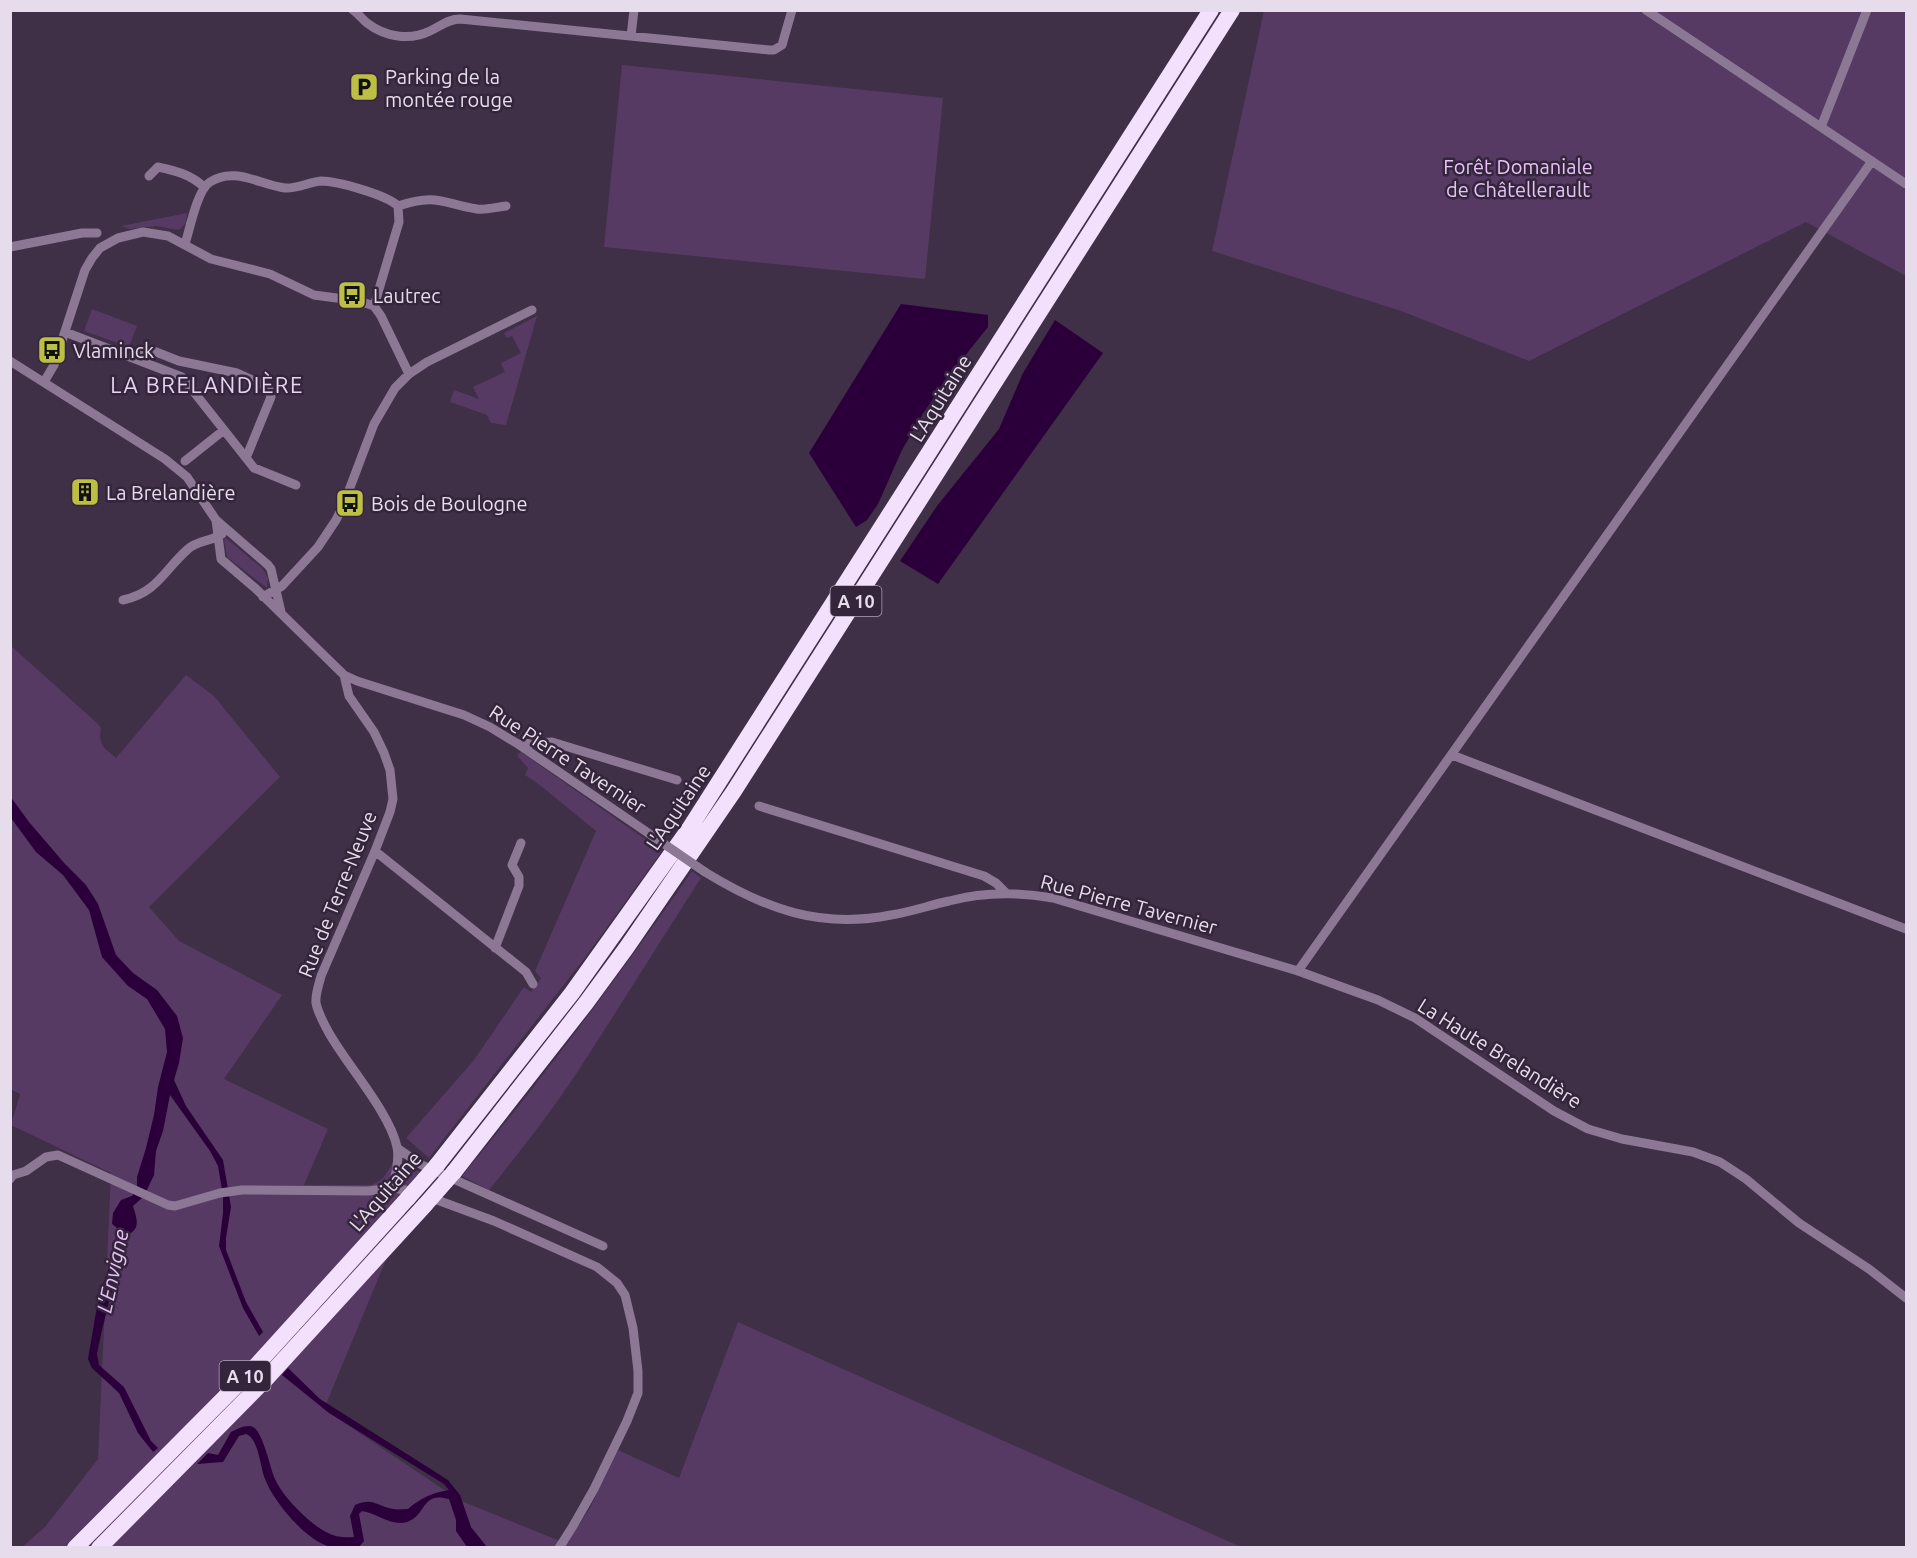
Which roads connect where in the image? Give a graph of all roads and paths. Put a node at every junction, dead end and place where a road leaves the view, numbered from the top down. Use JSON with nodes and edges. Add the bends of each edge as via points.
{"nodes":[{"id":1,"x":353,"y":10,"type":"edge"},
{"id":2,"x":634,"y":10,"type":"edge"},
{"id":3,"x":792,"y":10,"type":"edge"},
{"id":4,"x":1211,"y":10,"type":"edge"},
{"id":5,"x":1232,"y":10,"type":"edge"},
{"id":6,"x":1646,"y":10,"type":"edge"},
{"id":7,"x":1867,"y":10,"type":"edge"},
{"id":8,"x":631,"y":36,"type":"junction"},
{"id":9,"x":1821,"y":127,"type":"junction"},
{"id":10,"x":1872,"y":161,"type":"junction"},
{"id":11,"x":149,"y":176,"type":"dead end"},
{"id":12,"x":1906,"y":183,"type":"edge"},
{"id":13,"x":204,"y":187,"type":"junction"},
{"id":14,"x":398,"y":206,"type":"junction"},
{"id":15,"x":506,"y":206,"type":"dead end"},
{"id":16,"x":97,"y":233,"type":"dead end"},
{"id":17,"x":185,"y":244,"type":"junction"},
{"id":18,"x":10,"y":247,"type":"edge"},
{"id":19,"x":374,"y":306,"type":"junction"},
{"id":20,"x":532,"y":310,"type":"dead end"},
{"id":21,"x":65,"y":332,"type":"junction"},
{"id":22,"x":136,"y":359,"type":"junction"},
{"id":23,"x":10,"y":362,"type":"edge"},
{"id":24,"x":409,"y":374,"type":"junction"},
{"id":25,"x":44,"y":382,"type":"junction"},
{"id":26,"x":224,"y":430,"type":"junction"},
{"id":27,"x":246,"y":458,"type":"junction"},
{"id":28,"x":185,"y":461,"type":"dead end"},
{"id":29,"x":296,"y":485,"type":"dead end"},
{"id":30,"x":216,"y":520,"type":"junction"},
{"id":31,"x":230,"y":533,"type":"junction"},
{"id":32,"x":217,"y":537,"type":"junction"},
{"id":33,"x":275,"y":591,"type":"junction"},
{"id":34,"x":264,"y":597,"type":"junction"},
{"id":35,"x":123,"y":600,"type":"dead end"},
{"id":36,"x":282,"y":614,"type":"junction"},
{"id":37,"x":344,"y":675,"type":"junction"},
{"id":38,"x":518,"y":744,"type":"junction"},
{"id":39,"x":1452,"y":754,"type":"junction"},
{"id":40,"x":677,"y":780,"type":"dead end"},
{"id":41,"x":759,"y":806,"type":"dead end"},
{"id":42,"x":521,"y":843,"type":"dead end"},
{"id":43,"x":375,"y":851,"type":"junction"},
{"id":44,"x":1006,"y":893,"type":"junction"},
{"id":45,"x":1906,"y":929,"type":"edge"},
{"id":46,"x":495,"y":948,"type":"junction"},
{"id":47,"x":1298,"y":971,"type":"junction"},
{"id":48,"x":533,"y":984,"type":"dead end"},
{"id":49,"x":397,"y":1148,"type":"junction"},
{"id":50,"x":11,"y":1176,"type":"edge"},
{"id":51,"x":393,"y":1188,"type":"junction"},
{"id":52,"x":603,"y":1246,"type":"dead end"},
{"id":53,"x":1906,"y":1298,"type":"edge"},
{"id":54,"x":75,"y":1548,"type":"edge"},
{"id":55,"x":99,"y":1548,"type":"edge"},
{"id":56,"x":559,"y":1548,"type":"edge"}],
"edges":[{"from":1,"to":8,"type":"street","via":[[377,29],[399,36],[426,33],[447,21],[460,19]]},
{"from":2,"to":8,"type":"street"},
{"from":3,"to":8,"type":"street","via":[[782,45],[774,50]]},
{"from":4,"to":54,"type":"highway","name":"L'Aquitaine","number":"A 10","bridge":true,"via":[[689,829],[572,993],[436,1165],[335,1281]]},
{"from":5,"to":55,"type":"highway","name":"L'Aquitaine","number":"A 10","bridge":true,"via":[[814,668],[586,1004],[425,1205],[265,1380]]},
{"from":6,"to":9,"type":"street"},
{"from":7,"to":9,"type":"street"},
{"from":9,"to":10,"type":"street"},
{"from":10,"to":12,"type":"street"},
{"from":10,"to":39,"type":"street"},
{"from":11,"to":13,"type":"street","via":[[158,167],[195,178]]},
{"from":13,"to":14,"type":"street","via":[[212,180],[231,175],[287,188],[324,181],[387,198]]},
{"from":13,"to":17,"type":"street"},
{"from":14,"to":15,"type":"street","via":[[428,198],[480,209]]},
{"from":14,"to":19,"type":"street","via":[[399,222]]},
{"from":16,"to":18,"type":"street"},
{"from":17,"to":19,"type":"street","via":[[211,259],[270,274],[314,295]]},
{"from":17,"to":21,"type":"street","via":[[149,233],[109,242],[85,270]]},
{"from":19,"to":24,"type":"street"},
{"from":20,"to":24,"type":"street"},
{"from":21,"to":22,"type":"street"},
{"from":21,"to":25,"type":"street"},
{"from":22,"to":26,"type":"street","via":[[182,377]]},
{"from":22,"to":27,"type":"street","via":[[146,348],[178,361],[237,373],[268,387],[271,397]]},
{"from":23,"to":25,"type":"street","name":"Rue Pierre Tavernier"},
{"from":24,"to":33,"type":"street","via":[[395,388],[374,424],[336,520],[318,547]]},
{"from":25,"to":30,"type":"street","name":"Rue Pierre Tavernier","via":[[165,459],[194,486]]},
{"from":26,"to":27,"type":"street"},
{"from":26,"to":28,"type":"street"},
{"from":27,"to":29,"type":"street","via":[[254,468]]},
{"from":30,"to":31,"type":"street","name":"Rue Pierre Tavernier"},
{"from":30,"to":32,"type":"street","name":"Rue Pierre Tavernier"},
{"from":31,"to":32,"type":"street"},
{"from":31,"to":33,"type":"street","name":"Rue Pierre Tavernier","via":[[268,565]]},
{"from":32,"to":34,"type":"street","name":"Rue Pierre Tavernier","via":[[220,559]]},
{"from":32,"to":35,"type":"street","via":[[189,547],[150,589]]},
{"from":33,"to":34,"type":"street"},
{"from":33,"to":36,"type":"street","name":"Rue Pierre Tavernier"},
{"from":34,"to":36,"type":"street","name":"Rue Pierre Tavernier"},
{"from":36,"to":37,"type":"street","name":"Rue Pierre Tavernier"},
{"from":37,"to":38,"type":"street","name":"Rue Pierre Tavernier","via":[[464,715]]},
{"from":37,"to":43,"type":"street","name":"Rue de Terre-Neuve","via":[[350,696],[374,732],[392,777],[393,799]]},
{"from":38,"to":40,"type":"street","via":[[552,742]]},
{"from":38,"to":44,"type":"street","name":"Rue Pierre Tavernier","bridge":true,"via":[[705,872],[775,908],[845,920],[890,916],[951,900]]},
{"from":39,"to":45,"type":"street"},
{"from":39,"to":47,"type":"street"},
{"from":41,"to":44,"type":"street","via":[[984,876]]},
{"from":42,"to":46,"type":"street","via":[[513,861],[519,886]]},
{"from":43,"to":46,"type":"street"},
{"from":43,"to":49,"type":"street","name":"Rue de Terre-Neuve","via":[[321,976],[316,1003],[332,1038],[385,1118]]},
{"from":44,"to":47,"type":"street","name":"Rue Pierre Tavernier","via":[[1080,905]]},
{"from":46,"to":48,"type":"street","via":[[526,972]]},
{"from":47,"to":53,"type":"street","name":"La Haute Brelandière","via":[[1378,1000],[1414,1018],[1554,1111],[1588,1129],[1693,1152],[1720,1162],[1799,1224]]},
{"from":49,"to":51,"type":"street","name":"Rue de Terre-Neuve"},
{"from":49,"to":52,"type":"street","via":[[422,1165]]},
{"from":50,"to":51,"type":"street","via":[[46,1157],[58,1155],[175,1206],[233,1191]]},
{"from":51,"to":56,"type":"street","via":[[416,1192],[494,1221],[597,1267],[625,1295],[633,1328],[638,1393],[594,1489]]}]}
